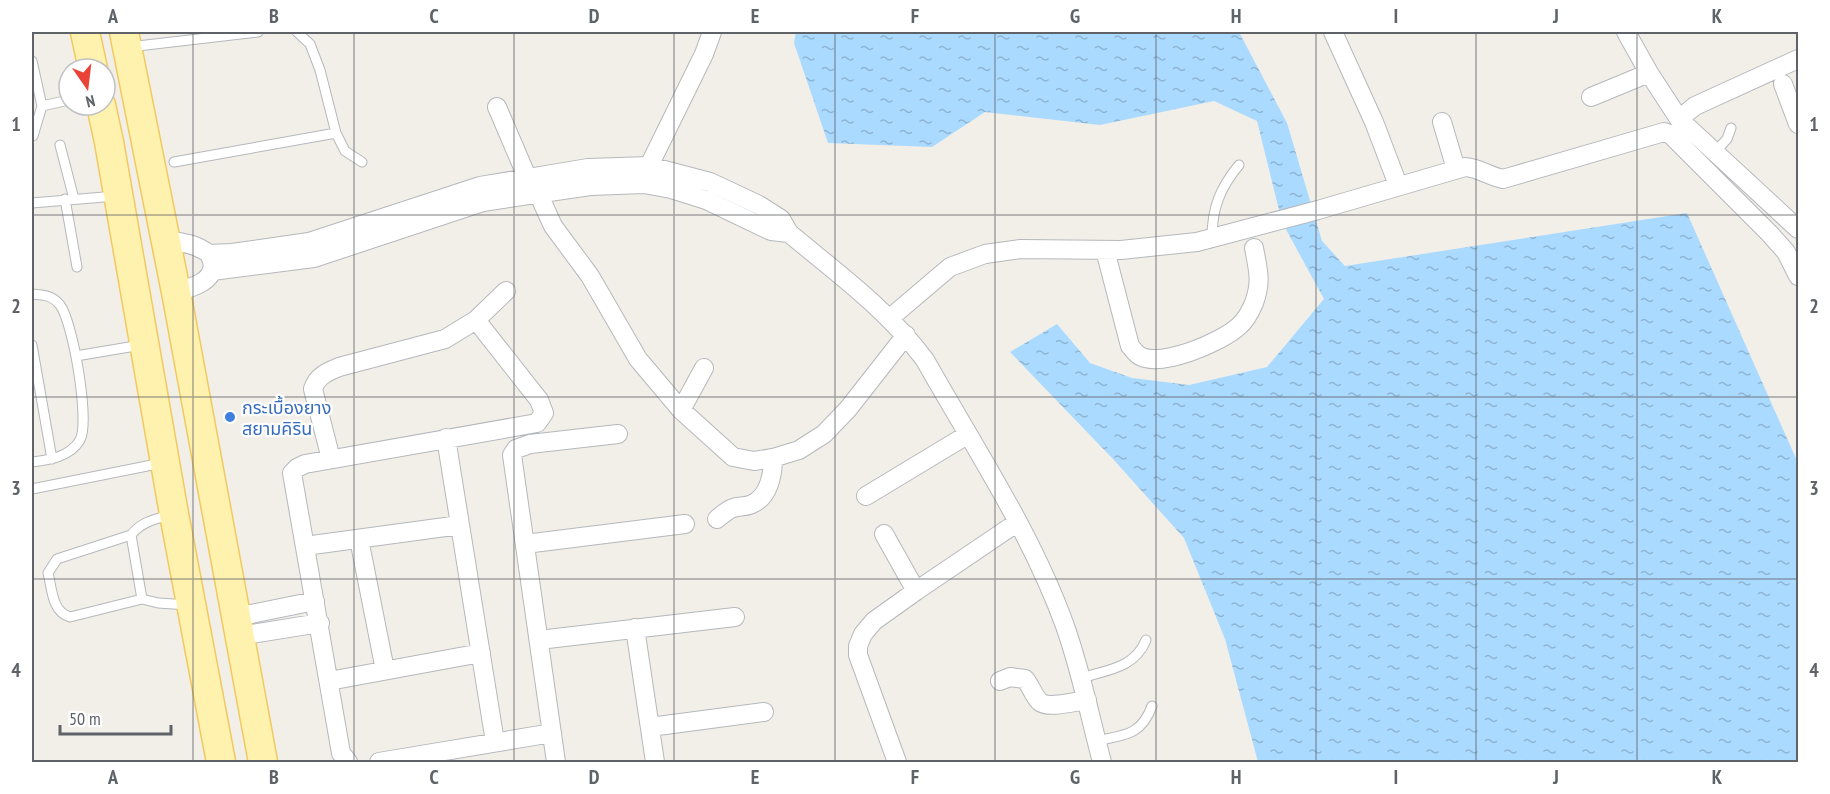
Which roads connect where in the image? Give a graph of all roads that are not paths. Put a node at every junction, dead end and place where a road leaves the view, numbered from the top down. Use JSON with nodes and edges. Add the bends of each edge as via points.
{"nodes":[{"id":1,"x":85,"y":32,"type":"edge"},
{"id":2,"x":258,"y":32,"type":"edge"},
{"id":3,"x":297,"y":32,"type":"edge"},
{"id":4,"x":712,"y":32,"type":"edge"},
{"id":5,"x":1333,"y":32,"type":"edge"},
{"id":6,"x":1626,"y":32,"type":"edge"},
{"id":7,"x":125,"y":39,"type":"edge"},
{"id":8,"x":90,"y":57,"type":"edge"},
{"id":9,"x":1798,"y":59,"type":"edge"},
{"id":10,"x":32,"y":61,"type":"edge"},
{"id":11,"x":1649,"y":73,"type":"junction"},
{"id":12,"x":1783,"y":84,"type":"dead end"},
{"id":13,"x":1591,"y":97,"type":"dead end"},
{"id":14,"x":57,"y":103,"type":"edge"},
{"id":15,"x":42,"y":106,"type":"junction"},
{"id":16,"x":497,"y":107,"type":"dead end"},
{"id":17,"x":103,"y":117,"type":"edge"},
{"id":18,"x":1679,"y":119,"type":"junction"},
{"id":19,"x":1442,"y":122,"type":"dead end"},
{"id":20,"x":1798,"y":124,"type":"edge"},
{"id":21,"x":1731,"y":128,"type":"dead end"},
{"id":22,"x":336,"y":133,"type":"junction"},
{"id":23,"x":33,"y":136,"type":"dead end"},
{"id":24,"x":60,"y":145,"type":"dead end"},
{"id":25,"x":1715,"y":153,"type":"junction"},
{"id":26,"x":174,"y":162,"type":"dead end"},
{"id":27,"x":362,"y":162,"type":"dead end"},
{"id":28,"x":1239,"y":165,"type":"dead end"},
{"id":29,"x":1456,"y":169,"type":"junction"},
{"id":30,"x":646,"y":175,"type":"junction"},
{"id":31,"x":527,"y":177,"type":"junction"},
{"id":32,"x":1398,"y":185,"type":"junction"},
{"id":33,"x":538,"y":193,"type":"junction"},
{"id":34,"x":118,"y":195,"type":"junction"},
{"id":35,"x":69,"y":199,"type":"junction"},
{"id":36,"x":32,"y":203,"type":"edge"},
{"id":37,"x":1798,"y":229,"type":"edge"},
{"id":38,"x":1212,"y":238,"type":"junction"},
{"id":39,"x":166,"y":240,"type":"junction"},
{"id":40,"x":1254,"y":248,"type":"dead end"},
{"id":41,"x":1105,"y":250,"type":"junction"},
{"id":42,"x":211,"y":262,"type":"junction"},
{"id":43,"x":77,"y":267,"type":"dead end"},
{"id":44,"x":1798,"y":276,"type":"edge"},
{"id":45,"x":506,"y":291,"type":"dead end"},
{"id":46,"x":176,"y":292,"type":"junction"},
{"id":47,"x":32,"y":294,"type":"edge"},
{"id":48,"x":890,"y":318,"type":"junction"},
{"id":49,"x":476,"y":320,"type":"junction"},
{"id":50,"x":906,"y":335,"type":"junction"},
{"id":51,"x":32,"y":345,"type":"edge"},
{"id":52,"x":144,"y":345,"type":"junction"},
{"id":53,"x":76,"y":356,"type":"junction"},
{"id":54,"x":704,"y":368,"type":"dead end"},
{"id":55,"x":681,"y":410,"type":"junction"},
{"id":56,"x":618,"y":434,"type":"dead end"},
{"id":57,"x":967,"y":435,"type":"junction"},
{"id":58,"x":446,"y":438,"type":"junction"},
{"id":59,"x":773,"y":458,"type":"junction"},
{"id":60,"x":52,"y":459,"type":"junction"},
{"id":61,"x":331,"y":459,"type":"junction"},
{"id":62,"x":32,"y":462,"type":"edge"},
{"id":63,"x":165,"y":462,"type":"junction"},
{"id":64,"x":32,"y":489,"type":"edge"},
{"id":65,"x":866,"y":496,"type":"dead end"},
{"id":66,"x":174,"y":514,"type":"junction"},
{"id":67,"x":717,"y":519,"type":"dead end"},
{"id":68,"x":1018,"y":522,"type":"junction"},
{"id":69,"x":686,"y":524,"type":"dead end"},
{"id":70,"x":460,"y":525,"type":"junction"},
{"id":71,"x":884,"y":534,"type":"dead end"},
{"id":72,"x":131,"y":535,"type":"junction"},
{"id":73,"x":359,"y":539,"type":"junction"},
{"id":74,"x":525,"y":544,"type":"junction"},
{"id":75,"x":305,"y":546,"type":"junction"},
{"id":76,"x":916,"y":591,"type":"junction"},
{"id":77,"x":142,"y":599,"type":"junction"},
{"id":78,"x":315,"y":601,"type":"junction"},
{"id":79,"x":191,"y":605,"type":"junction"},
{"id":80,"x":735,"y":617,"type":"dead end"},
{"id":81,"x":320,"y":623,"type":"junction"},
{"id":82,"x":237,"y":627,"type":"junction"},
{"id":83,"x":635,"y":628,"type":"junction"},
{"id":84,"x":539,"y":640,"type":"junction"},
{"id":85,"x":1146,"y":640,"type":"dead end"},
{"id":86,"x":481,"y":653,"type":"junction"},
{"id":87,"x":385,"y":670,"type":"junction"},
{"id":88,"x":1081,"y":678,"type":"junction"},
{"id":89,"x":329,"y":681,"type":"junction"},
{"id":90,"x":1000,"y":681,"type":"dead end"},
{"id":91,"x":1087,"y":700,"type":"junction"},
{"id":92,"x":1152,"y":706,"type":"dead end"},
{"id":93,"x":764,"y":711,"type":"dead end"},
{"id":94,"x":650,"y":727,"type":"junction"},
{"id":95,"x":552,"y":733,"type":"junction"},
{"id":96,"x":1096,"y":741,"type":"junction"},
{"id":97,"x":495,"y":742,"type":"junction"},
{"id":98,"x":221,"y":762,"type":"edge"},
{"id":99,"x":263,"y":762,"type":"edge"},
{"id":100,"x":348,"y":762,"type":"edge"},
{"id":101,"x":379,"y":762,"type":"edge"},
{"id":102,"x":556,"y":762,"type":"edge"},
{"id":103,"x":656,"y":762,"type":"edge"},
{"id":104,"x":897,"y":762,"type":"edge"},
{"id":105,"x":1102,"y":762,"type":"edge"}],
"edges":[{"from":1,"to":8,"type":"main road"},
{"from":2,"to":7,"type":"lane"},
{"from":3,"to":22,"type":"lane","via":[[310,44]]},
{"from":4,"to":30,"type":"street"},
{"from":5,"to":32,"type":"street"},
{"from":6,"to":11,"type":"street"},
{"from":7,"to":39,"type":"main road"},
{"from":9,"to":18,"type":"street","via":[[1695,106]]},
{"from":10,"to":15,"type":"lane"},
{"from":11,"to":13,"type":"street"},
{"from":11,"to":18,"type":"street"},
{"from":12,"to":20,"type":"street"},
{"from":14,"to":15,"type":"lane"},
{"from":15,"to":23,"type":"lane"},
{"from":16,"to":31,"type":"street"},
{"from":17,"to":34,"type":"main road"},
{"from":18,"to":25,"type":"street"},
{"from":19,"to":29,"type":"street"},
{"from":21,"to":25,"type":"lane"},
{"from":22,"to":26,"type":"lane"},
{"from":22,"to":27,"type":"lane","via":[[345,151]]},
{"from":24,"to":35,"type":"lane"},
{"from":25,"to":37,"type":"street"},
{"from":28,"to":38,"type":"lane","via":[[1228,178],[1212,216]]},
{"from":29,"to":32,"type":"street"},
{"from":29,"to":44,"type":"street","via":[[1476,168],[1503,179],[1664,132],[1770,234],[1786,252]]},
{"from":30,"to":31,"type":"street","via":[[588,168]]},
{"from":30,"to":33,"type":"street"},
{"from":30,"to":48,"type":"street","via":[[771,231],[789,233]]},
{"from":31,"to":33,"type":"street"},
{"from":31,"to":42,"type":"street","via":[[480,186],[309,242],[232,253]]},
{"from":32,"to":38,"type":"street"},
{"from":33,"to":42,"type":"street","via":[[483,202],[314,258]]},
{"from":33,"to":55,"type":"street","via":[[553,226],[590,276],[638,359]]},
{"from":34,"to":35,"type":"lane"},
{"from":34,"to":52,"type":"main road"},
{"from":35,"to":36,"type":"lane"},
{"from":35,"to":43,"type":"lane"},
{"from":38,"to":41,"type":"street"},
{"from":39,"to":42,"type":"street","via":[[192,244]]},
{"from":39,"to":46,"type":"main road"},
{"from":40,"to":41,"type":"street","via":[[1260,280],[1241,325],[1219,341],[1159,359],[1141,357],[1130,346]]},
{"from":41,"to":48,"type":"street","via":[[1021,249],[985,254],[950,267]]},
{"from":42,"to":46,"type":"street","via":[[207,278]]},
{"from":45,"to":49,"type":"street"},
{"from":46,"to":82,"type":"main road"},
{"from":47,"to":53,"type":"lane","via":[[50,296],[61,306]]},
{"from":48,"to":50,"type":"street"},
{"from":49,"to":58,"type":"street","via":[[539,400],[543,413],[537,423]]},
{"from":49,"to":61,"type":"street","via":[[445,339],[339,367],[315,381],[313,389]]},
{"from":50,"to":57,"type":"street","via":[[925,360]]},
{"from":50,"to":59,"type":"street","via":[[824,434],[799,450]]},
{"from":51,"to":60,"type":"lane"},
{"from":52,"to":53,"type":"lane"},
{"from":52,"to":63,"type":"main road"},
{"from":53,"to":60,"type":"lane","via":[[84,423],[80,440],[68,452]]},
{"from":54,"to":55,"type":"street"},
{"from":55,"to":59,"type":"street","via":[[733,457],[754,461]]},
{"from":56,"to":74,"type":"street","via":[[516,449],[512,454]]},
{"from":57,"to":65,"type":"street"},
{"from":57,"to":68,"type":"street"},
{"from":58,"to":61,"type":"street"},
{"from":58,"to":70,"type":"street"},
{"from":59,"to":67,"type":"street","via":[[771,478],[760,499]]},
{"from":60,"to":62,"type":"lane"},
{"from":61,"to":75,"type":"street","via":[[305,464],[292,473]]},
{"from":63,"to":64,"type":"lane"},
{"from":63,"to":66,"type":"main road"},
{"from":66,"to":72,"type":"lane","via":[[144,522]]},
{"from":66,"to":79,"type":"main road"},
{"from":68,"to":76,"type":"street"},
{"from":68,"to":88,"type":"street","via":[[1065,626]]},
{"from":69,"to":74,"type":"street"},
{"from":70,"to":73,"type":"street"},
{"from":70,"to":86,"type":"street"},
{"from":71,"to":76,"type":"street"},
{"from":72,"to":77,"type":"lane"},
{"from":72,"to":77,"type":"lane","via":[[57,560],[48,573],[57,610],[62,615]]},
{"from":73,"to":75,"type":"street"},
{"from":73,"to":87,"type":"street"},
{"from":74,"to":84,"type":"street"},
{"from":75,"to":78,"type":"street"},
{"from":76,"to":104,"type":"street","via":[[874,621],[858,646]]},
{"from":77,"to":79,"type":"lane"},
{"from":78,"to":81,"type":"street"},
{"from":78,"to":82,"type":"street"},
{"from":79,"to":98,"type":"main road"},
{"from":80,"to":83,"type":"street"},
{"from":81,"to":82,"type":"street"},
{"from":81,"to":89,"type":"street"},
{"from":82,"to":99,"type":"main road"},
{"from":83,"to":84,"type":"street"},
{"from":83,"to":94,"type":"street"},
{"from":84,"to":95,"type":"street"},
{"from":85,"to":88,"type":"lane","via":[[1132,661]]},
{"from":86,"to":87,"type":"street"},
{"from":86,"to":97,"type":"street"},
{"from":87,"to":89,"type":"street"},
{"from":88,"to":91,"type":"street"},
{"from":89,"to":100,"type":"street","via":[[341,753]]},
{"from":90,"to":91,"type":"street","via":[[1010,677],[1025,679],[1039,702],[1047,706]]},
{"from":91,"to":96,"type":"street"},
{"from":92,"to":96,"type":"lane","via":[[1147,720],[1137,729]]},
{"from":93,"to":94,"type":"street"},
{"from":94,"to":103,"type":"street"},
{"from":95,"to":97,"type":"street"},
{"from":95,"to":102,"type":"street"},
{"from":96,"to":105,"type":"street"},
{"from":97,"to":101,"type":"street"}]}
